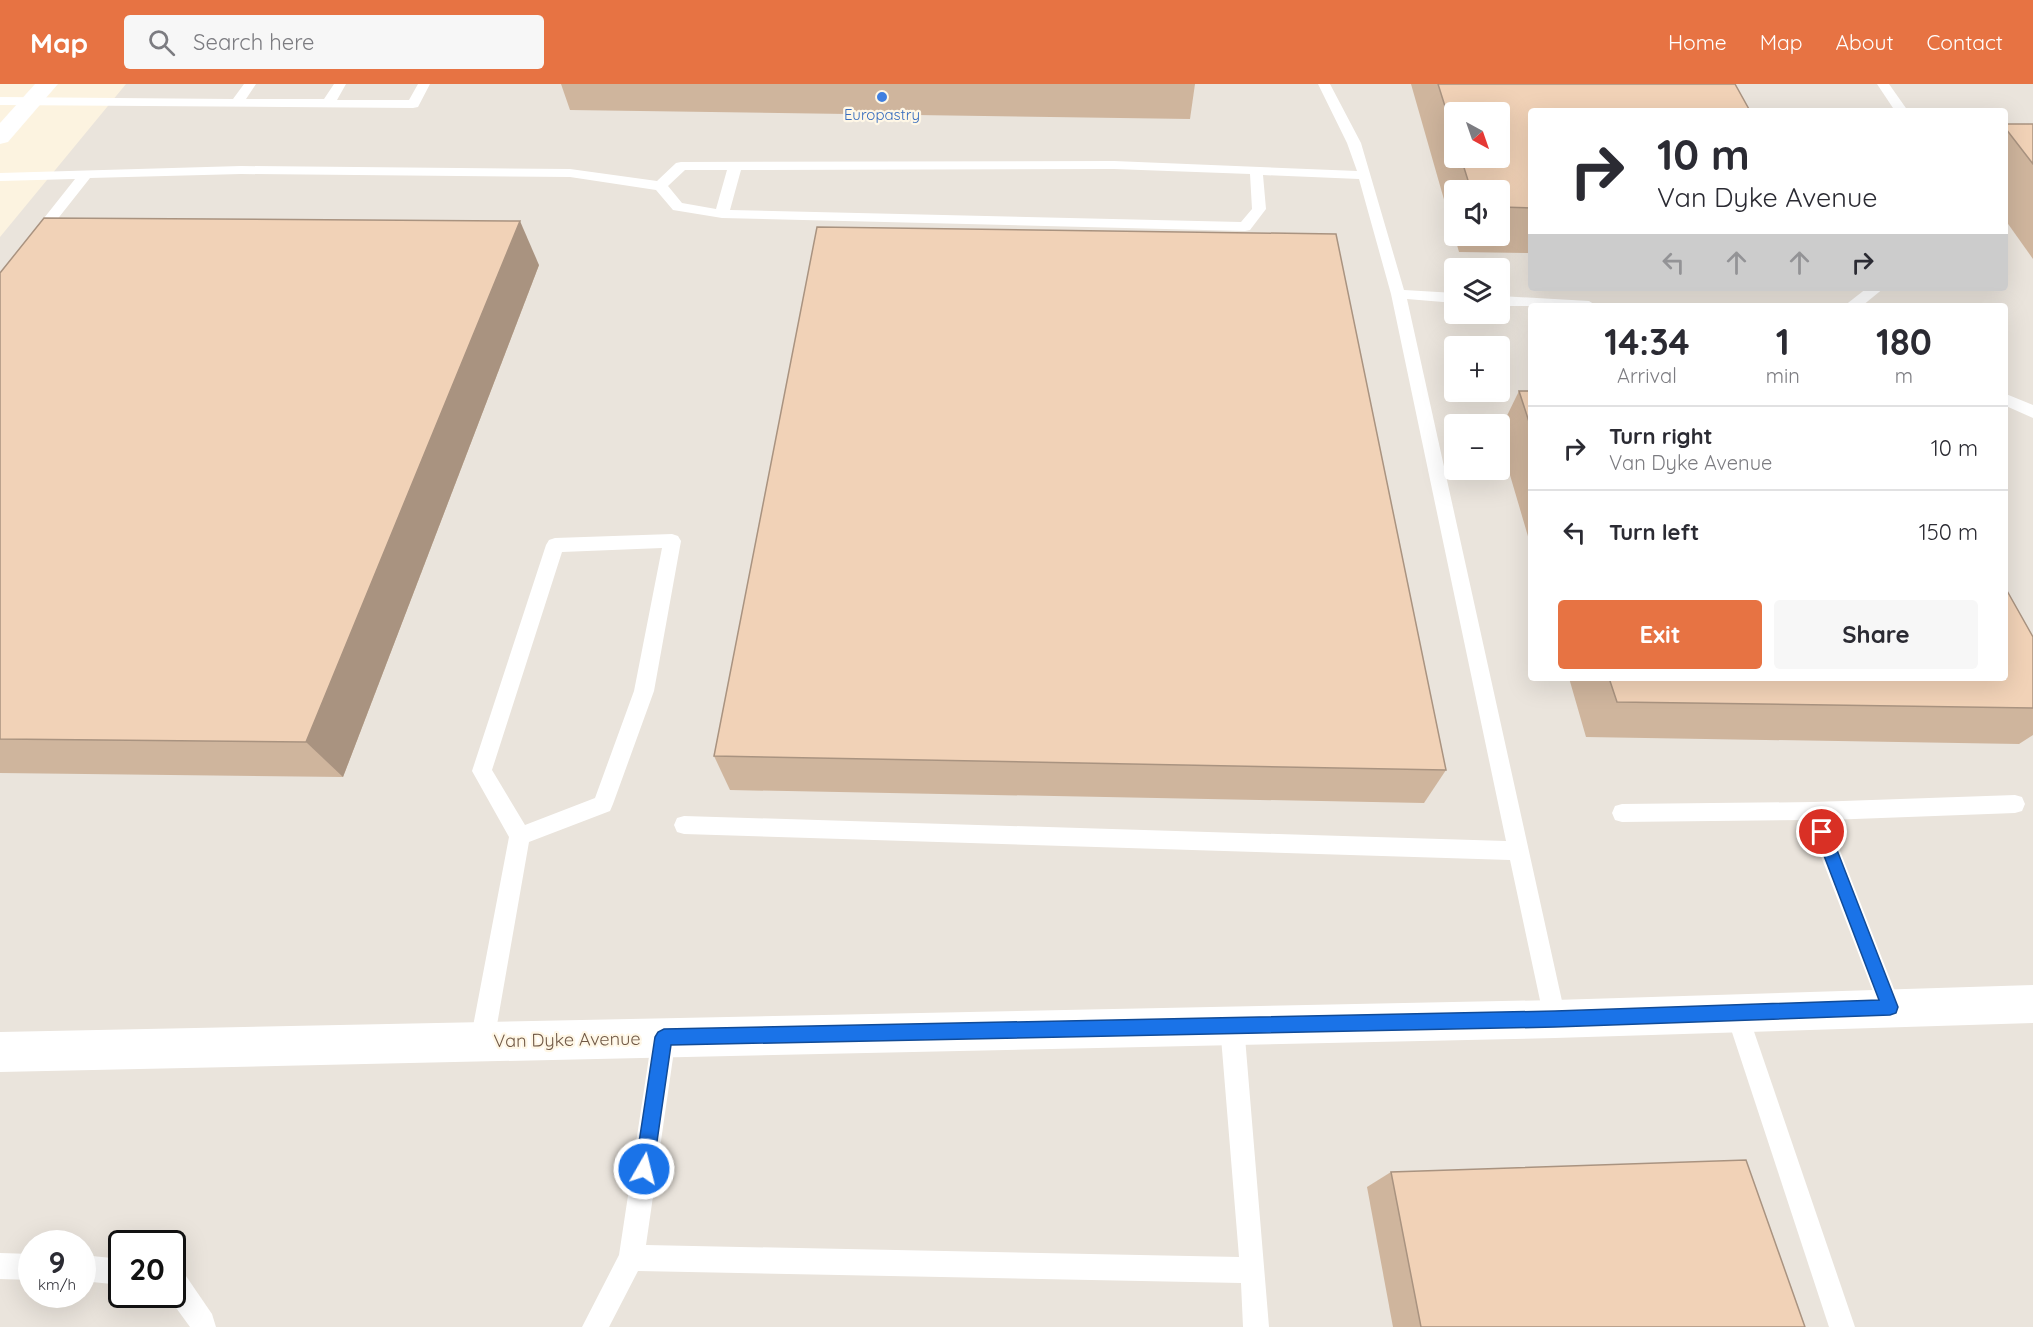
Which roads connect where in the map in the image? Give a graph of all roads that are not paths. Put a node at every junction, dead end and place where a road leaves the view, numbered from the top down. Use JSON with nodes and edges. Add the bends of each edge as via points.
{"nodes":[{"id":1,"x":47,"y":84,"type":"edge"},
{"id":2,"x":250,"y":84,"type":"edge"},
{"id":3,"x":340,"y":84,"type":"edge"},
{"id":4,"x":424,"y":84,"type":"edge"},
{"id":5,"x":1324,"y":84,"type":"edge"},
{"id":6,"x":1883,"y":84,"type":"edge"},
{"id":7,"x":0,"y":101,"type":"edge"},
{"id":8,"x":32,"y":102,"type":"junction"},
{"id":9,"x":236,"y":103,"type":"junction"},
{"id":10,"x":328,"y":104,"type":"junction"},
{"id":11,"x":1900,"y":108,"type":"edge"},
{"id":12,"x":0,"y":137,"type":"edge"},
{"id":13,"x":735,"y":166,"type":"junction"},
{"id":14,"x":1256,"y":171,"type":"junction"},
{"id":15,"x":1365,"y":175,"type":"junction"},
{"id":16,"x":85,"y":176,"type":"junction"},
{"id":17,"x":0,"y":177,"type":"edge"},
{"id":18,"x":660,"y":186,"type":"junction"},
{"id":19,"x":722,"y":214,"type":"junction"},
{"id":20,"x":28,"y":248,"type":"edge"},
{"id":21,"x":1873,"y":291,"type":"edge"},
{"id":22,"x":1398,"y":294,"type":"junction"},
{"id":23,"x":1444,"y":297,"type":"edge"},
{"id":24,"x":1510,"y":301,"type":"edge"},
{"id":25,"x":1544,"y":303,"type":"edge"},
{"id":26,"x":1856,"y":303,"type":"edge"},
{"id":27,"x":2008,"y":401,"type":"edge"},
{"id":28,"x":2033,"y":412,"type":"edge"},
{"id":29,"x":2015,"y":804,"type":"dead end"},
{"id":30,"x":1814,"y":811,"type":"junction"},
{"id":31,"x":1622,"y":813,"type":"dead end"},
{"id":32,"x":684,"y":825,"type":"dead end"},
{"id":33,"x":520,"y":836,"type":"junction"},
{"id":34,"x":1519,"y":851,"type":"junction"},
{"id":35,"x":2033,"y":1004,"type":"edge"},
{"id":36,"x":1890,"y":1007,"type":"junction"},
{"id":37,"x":1737,"y":1014,"type":"junction"},
{"id":38,"x":1555,"y":1019,"type":"junction"},
{"id":39,"x":1232,"y":1025,"type":"junction"},
{"id":40,"x":664,"y":1037,"type":"junction"},
{"id":41,"x":482,"y":1042,"type":"junction"},
{"id":42,"x":0,"y":1052,"type":"edge"},
{"id":43,"x":631,"y":1258,"type":"junction"},
{"id":44,"x":0,"y":1266,"type":"edge"},
{"id":45,"x":18,"y":1267,"type":"edge"},
{"id":46,"x":1253,"y":1270,"type":"junction"},
{"id":47,"x":186,"y":1298,"type":"edge"},
{"id":48,"x":203,"y":1327,"type":"edge"},
{"id":49,"x":595,"y":1327,"type":"edge"},
{"id":50,"x":1256,"y":1327,"type":"edge"},
{"id":51,"x":1842,"y":1327,"type":"edge"}],
"edges":[{"from":1,"to":8,"type":"street"},
{"from":2,"to":9,"type":"lane"},
{"from":3,"to":10,"type":"lane"},
{"from":4,"to":10,"type":"lane","via":[[413,104]]},
{"from":5,"to":15,"type":"lane","via":[[1354,143]]},
{"from":6,"to":11,"type":"lane"},
{"from":7,"to":8,"type":"lane"},
{"from":8,"to":9,"type":"lane"},
{"from":8,"to":12,"type":"street"},
{"from":9,"to":10,"type":"lane"},
{"from":13,"to":14,"type":"lane","via":[[1114,165]]},
{"from":13,"to":18,"type":"lane","via":[[681,166]]},
{"from":13,"to":19,"type":"lane"},
{"from":14,"to":15,"type":"lane"},
{"from":14,"to":19,"type":"lane","via":[[1259,209],[1245,227]]},
{"from":15,"to":22,"type":"lane"},
{"from":16,"to":17,"type":"lane"},
{"from":16,"to":18,"type":"lane","via":[[241,170],[570,173]]},
{"from":16,"to":20,"type":"lane"},
{"from":18,"to":19,"type":"lane","via":[[678,207]]},
{"from":21,"to":26,"type":"lane"},
{"from":22,"to":23,"type":"lane"},
{"from":22,"to":34,"type":"lane"},
{"from":24,"to":25,"type":"lane"},
{"from":27,"to":28,"type":"lane"},
{"from":29,"to":30,"type":"lane"},
{"from":30,"to":31,"type":"lane"},
{"from":30,"to":36,"type":"lane"},
{"from":32,"to":34,"type":"lane"},
{"from":33,"to":33,"type":"lane","via":[[603,804],[644,691],[672,541],[555,545],[482,771]]},
{"from":33,"to":41,"type":"lane"},
{"from":34,"to":38,"type":"lane"},
{"from":35,"to":36,"type":"street","name":"Van Dyke Avenue"},
{"from":36,"to":37,"type":"street","name":"Van Dyke Avenue"},
{"from":37,"to":38,"type":"street","name":"Van Dyke Avenue"},
{"from":37,"to":51,"type":"lane"},
{"from":38,"to":39,"type":"street","name":"Van Dyke Avenue"},
{"from":39,"to":40,"type":"street","name":"Van Dyke Avenue"},
{"from":39,"to":46,"type":"lane"},
{"from":40,"to":41,"type":"street","name":"Van Dyke Avenue"},
{"from":40,"to":43,"type":"lane"},
{"from":41,"to":42,"type":"street","name":"Van Dyke Avenue"},
{"from":43,"to":46,"type":"lane"},
{"from":43,"to":49,"type":"lane"},
{"from":44,"to":45,"type":"lane"},
{"from":46,"to":50,"type":"lane"},
{"from":47,"to":48,"type":"lane"}]}
